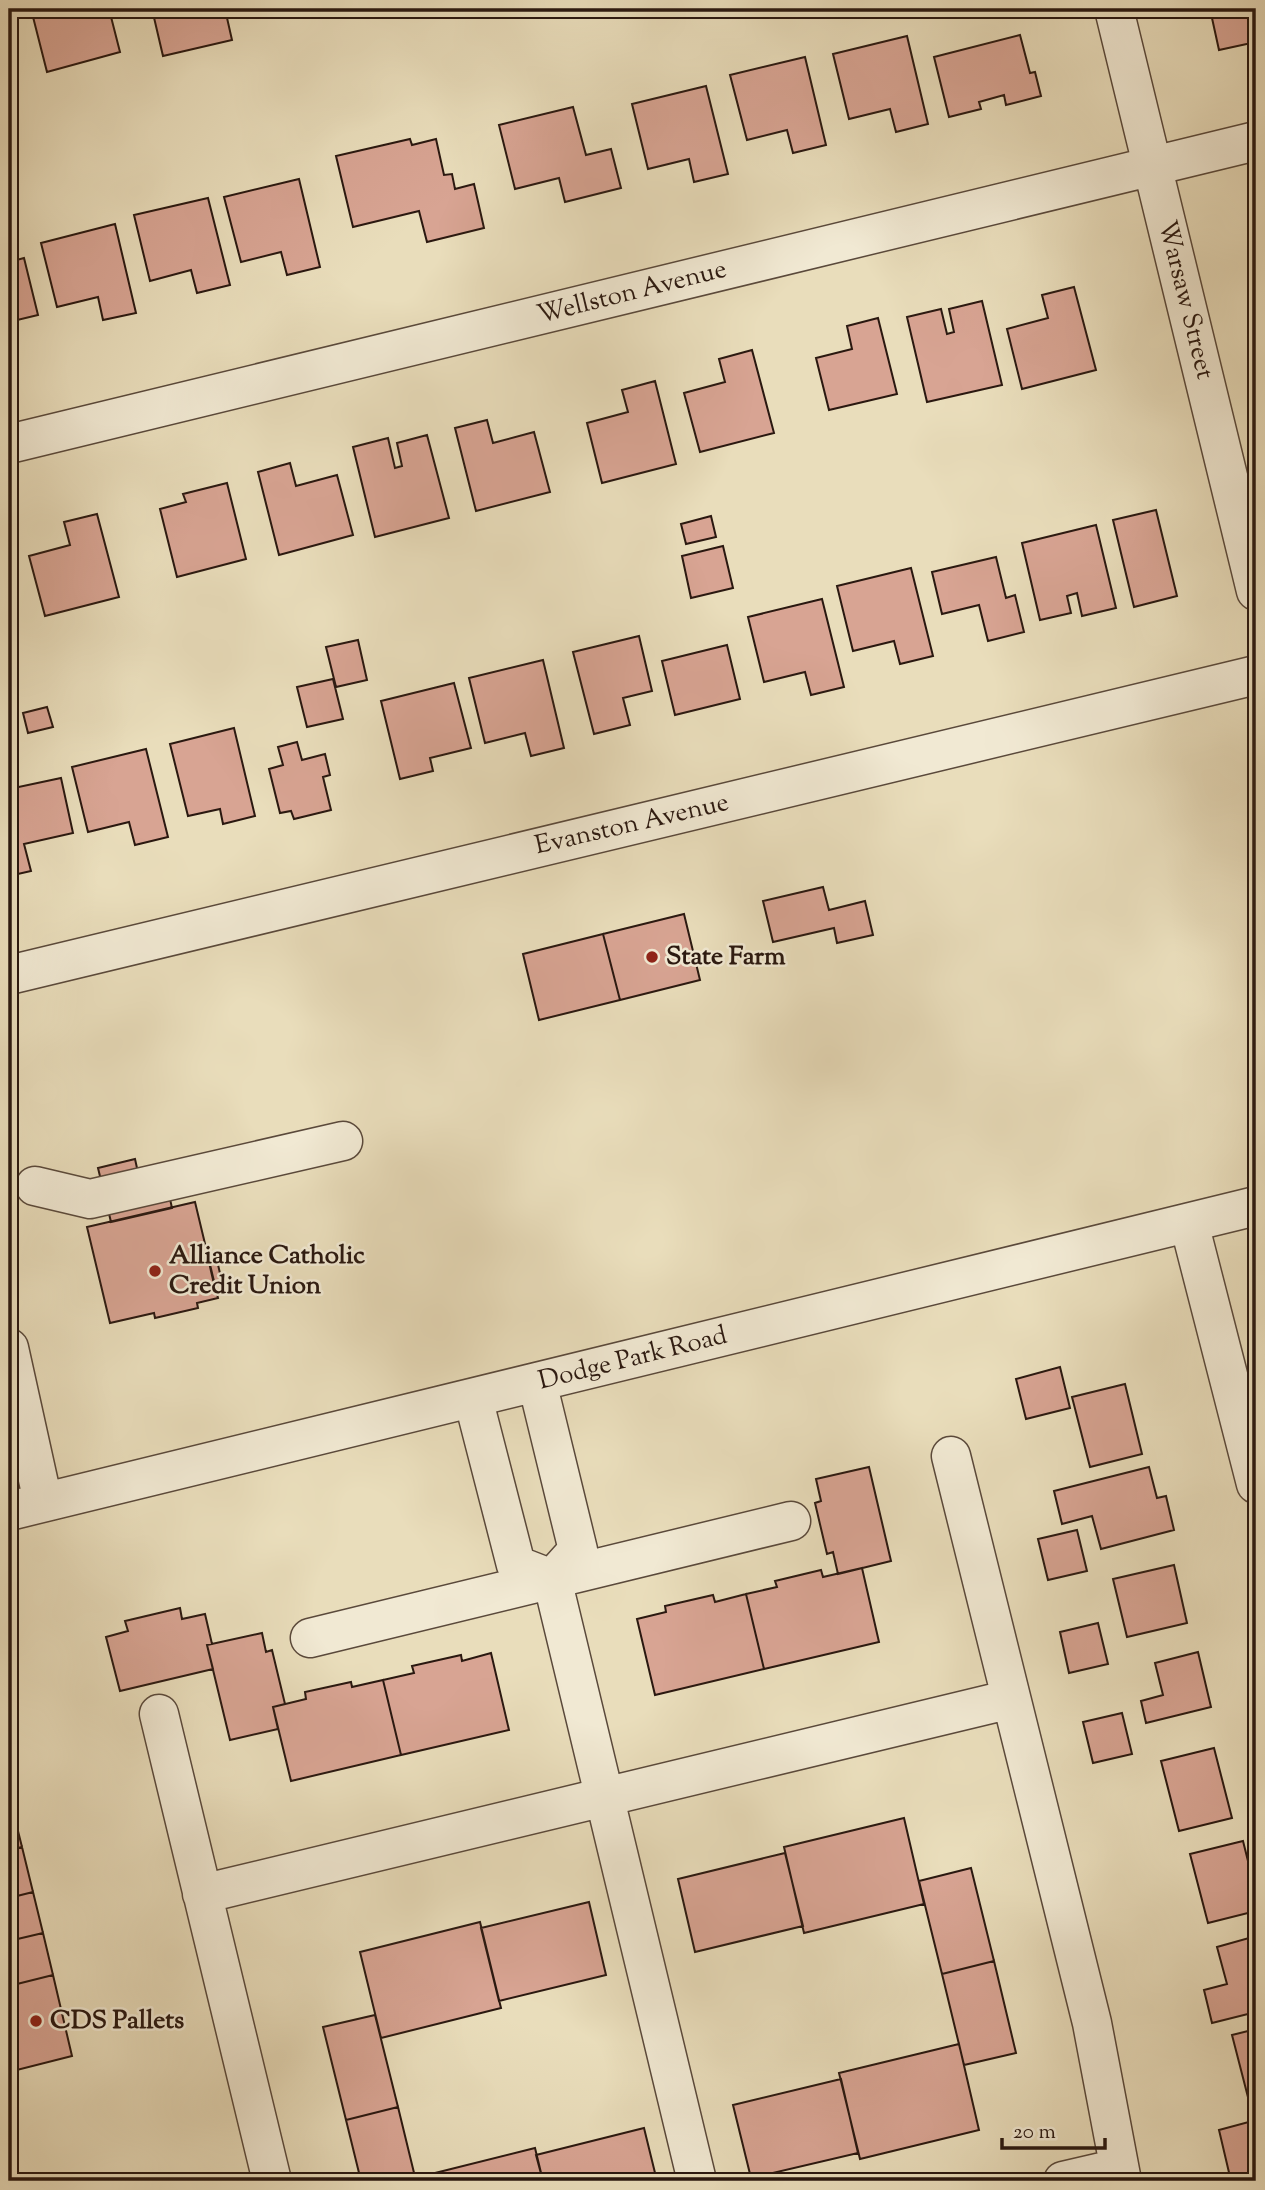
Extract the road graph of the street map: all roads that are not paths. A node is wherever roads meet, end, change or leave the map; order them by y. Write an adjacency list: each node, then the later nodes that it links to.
1 (1114, 9): 3 (street, Warsaw Street)
2 (1256, 141): 3 (street, Wellston Avenue)
3 (1153, 166): 4 (street, Wellston Avenue); 5 (street, Warsaw Street)
4 (9, 444)
5 (1256, 591)
6 (1256, 676): 7 (street, Evanston Avenue)
7 (9, 975)
8 (343, 1141): 9 (street)
9 (35, 1185)
10 (1256, 1206): 11 (street, Dodge Park Road)
11 (1189, 1223): 13 (street, Dodge Park Road); 16 (street)
12 (9, 1348): 17 (street)
13 (537, 1382): 14 (street, Dodge Park Road); 19 (street)
14 (473, 1398): 17 (street, Dodge Park Road); 19 (street)
15 (951, 1456): 21 (street)
16 (1256, 1484)
17 (26, 1507)
18 (792, 1521): 19 (street)
19 (552, 1579): 20 (street); 23 (street)
20 (310, 1638)
21 (1011, 1699): 23 (street); 25 (street)
22 (159, 1714): 24 (street)
23 (606, 1797): 24 (street); 27 (street)
24 (202, 1894): 26 (street)
25 (1121, 2174): 28 (street)
26 (272, 2181)
27 (697, 2181)
28 (1063, 2181)

